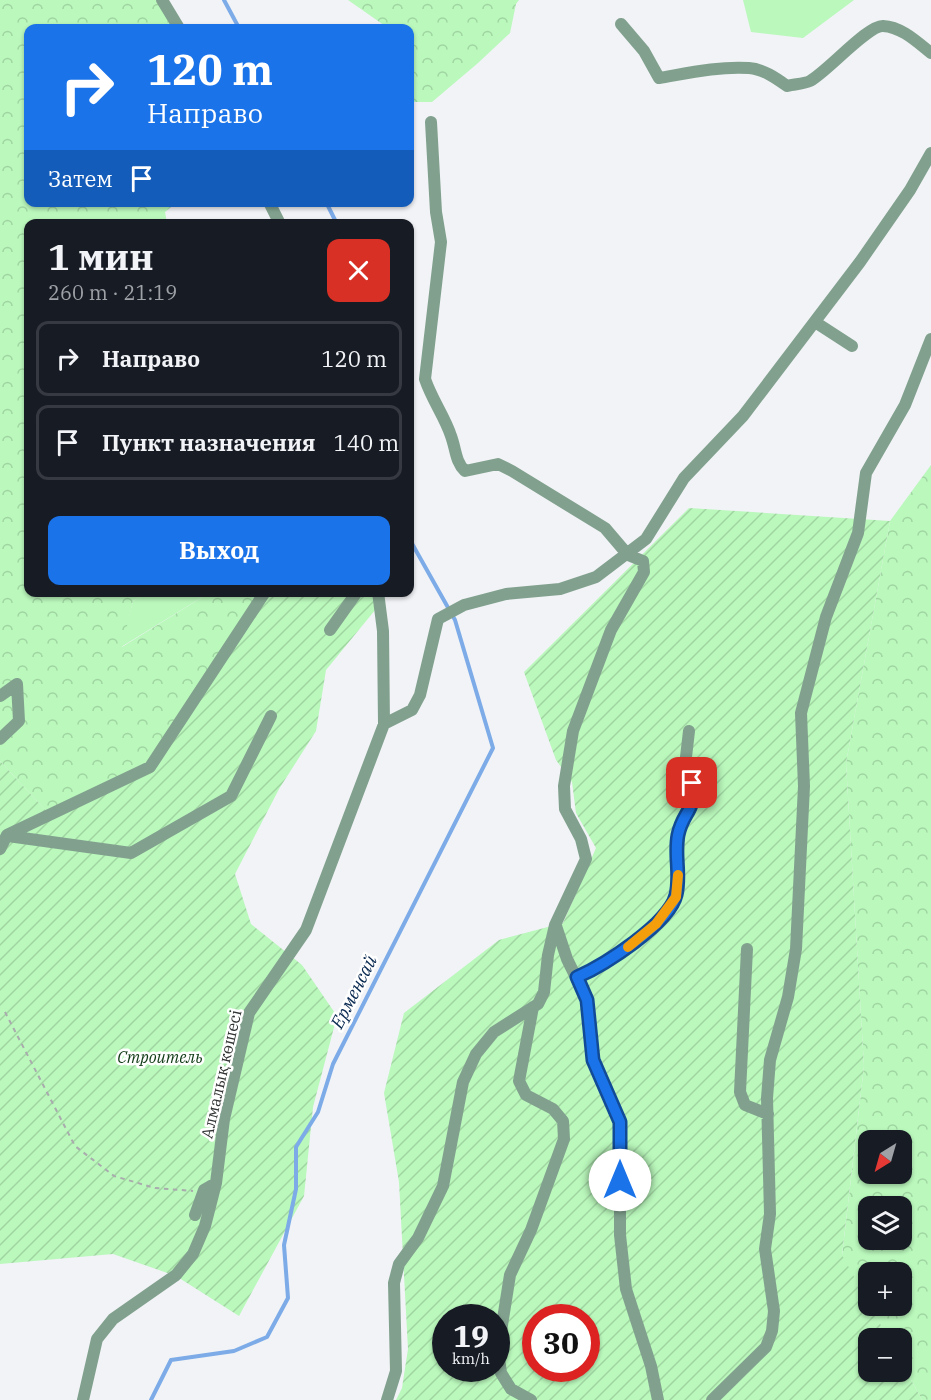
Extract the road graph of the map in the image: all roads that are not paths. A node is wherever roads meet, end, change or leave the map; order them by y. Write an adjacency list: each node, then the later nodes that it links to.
1 (162, 0): 2 (street)
2 (177, 24)
3 (621, 24): 4 (street)
4 (931, 53)
5 (431, 122): 10 (street)
6 (931, 153): 7 (street)
7 (815, 322): 9 (street); 10 (street)
8 (931, 339): 26 (street)
9 (852, 346)
10 (628, 555): 17 (street); 22 (street)
11 (262, 597): 20 (street)
12 (353, 597): 14 (street)
13 (379, 597): 17 (street, Алмалық көшесі)
14 (330, 630)
15 (0, 696): 19 (street)
16 (271, 716): 20 (street)
17 (384, 724): 27 (street, Алмалық көшесі)
18 (689, 731): 24 (street)
19 (0, 739)
20 (7, 835): 21 (street)
21 (0, 849)
22 (555, 925): 24 (street); 25 (street)
23 (747, 950): 26 (street)
24 (577, 977): 32 (street)
25 (533, 1007): 30 (street); 31 (street)
26 (768, 1114): 33 (street)
27 (216, 1183): 28 (street); 29 (street, Алмалық көшесі)
28 (195, 1215)
29 (83, 1400)
30 (387, 1400)
31 (531, 1400)
32 (658, 1400)
33 (712, 1400)

